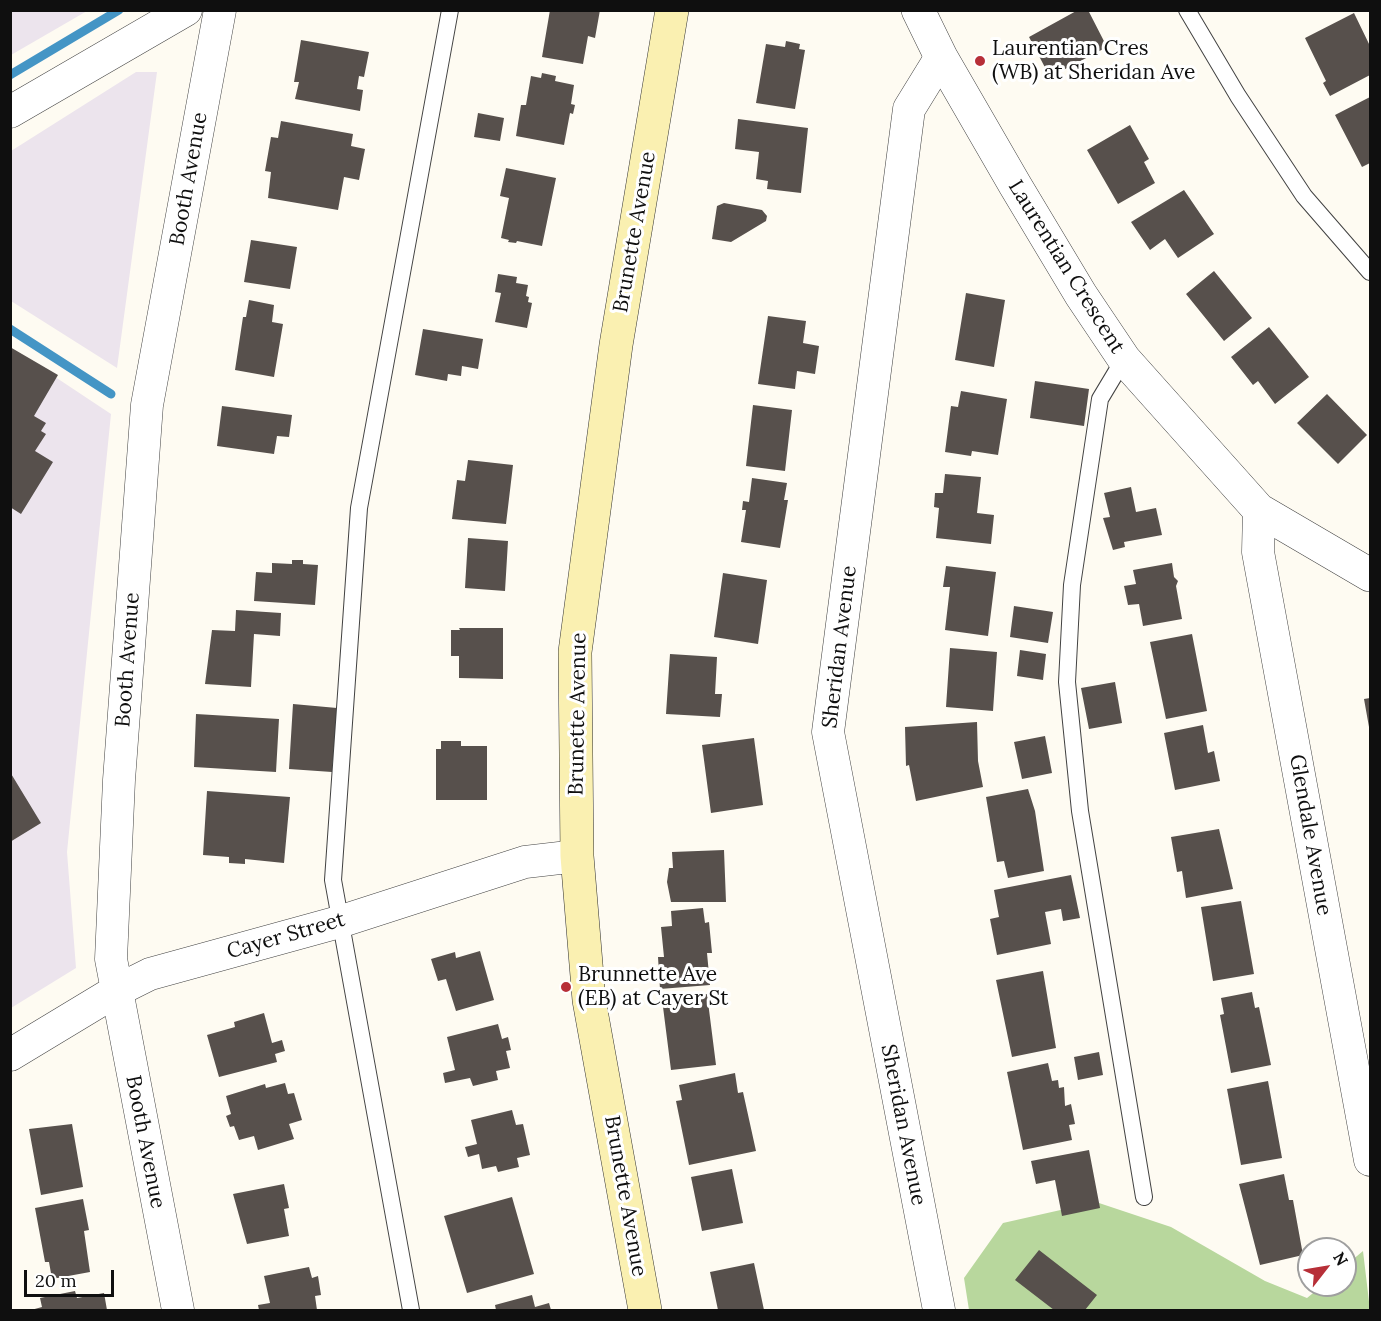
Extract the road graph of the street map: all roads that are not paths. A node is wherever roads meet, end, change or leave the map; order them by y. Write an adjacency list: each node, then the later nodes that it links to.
1 (186, 10): 8 (street)
2 (220, 10): 15 (street, Booth Avenue)
3 (450, 10): 14 (lane)
4 (672, 10): 13 (main road, Brunette Avenue)
5 (918, 10): 7 (street, Laurentian Crescent)
6 (1187, 10): 9 (lane)
7 (941, 57): 10 (street, Laurentian Crescent); 22 (street, Sheridan Avenue)
8 (10, 112)
9 (1371, 272)
10 (1124, 359): 11 (street, Laurentian Crescent); 18 (lane)
11 (1259, 510): 12 (street, Laurentian Crescent); 17 (street, Glendale Avenue)
12 (1371, 575)
13 (577, 856): 14 (street, Cayer Street); 21 (main road, Brunette Avenue)
14 (339, 922): 15 (street, Cayer Street); 20 (lane)
15 (116, 991): 16 (street, Cayer Street); 19 (street, Booth Avenue)
16 (10, 1055)
17 (1371, 1160)
18 (1144, 1197)
19 (178, 1311)
20 (411, 1311)
21 (645, 1311)
22 (939, 1311)

